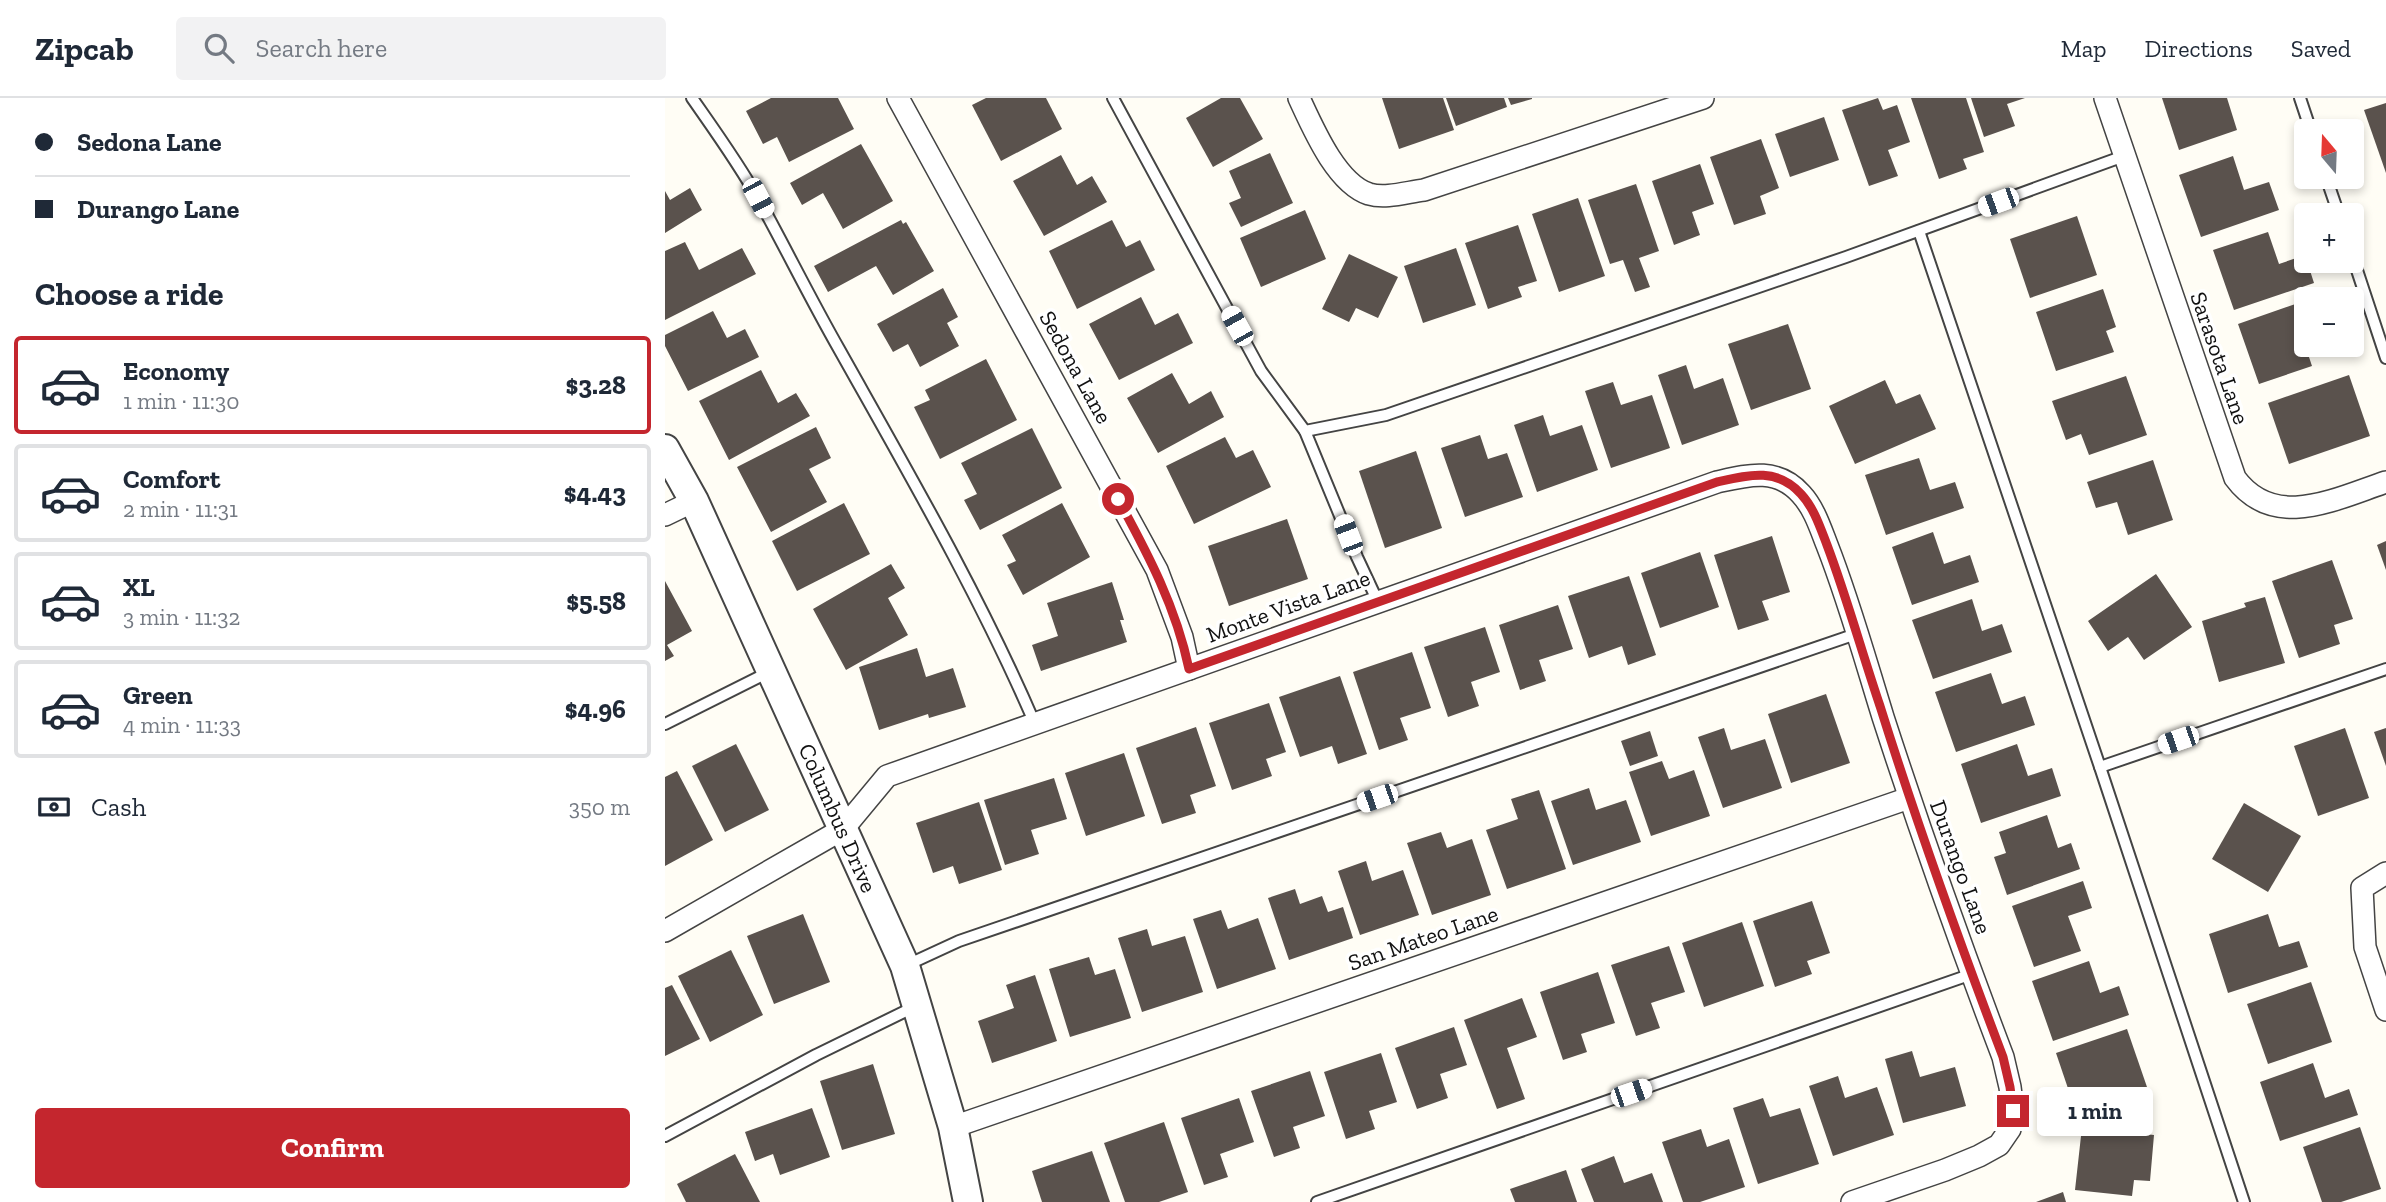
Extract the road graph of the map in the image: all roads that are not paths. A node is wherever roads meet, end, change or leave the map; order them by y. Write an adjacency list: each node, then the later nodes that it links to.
1 (692, 98): 25 (lane)
2 (898, 98): 21 (street, Sedona Lane)
3 (1113, 98): 13 (lane)
4 (1299, 98): 5 (street)
5 (1703, 98)
6 (2105, 98): 9 (street, Sarasota Lane)
7 (2300, 98): 8 (lane)
8 (2307, 119)
9 (2124, 156): 10 (lane); 16 (street, Sarasota Lane)
10 (1919, 231): 13 (lane); 26 (lane)
11 (2358, 273): 12 (lane)
12 (2386, 358)
13 (1305, 432): 19 (lane)
14 (665, 449): 17 (street, Columbus Drive)
15 (1769, 474): 19 (street, Monte Vista Lane); 20 (street, Durango Lane)
16 (2386, 482)
17 (694, 501): 18 (street); 23 (street, Columbus Drive)
18 (665, 515)
19 (1378, 602): 21 (street, Monte Vista Lane)
20 (1856, 634): 27 (street, Durango Lane); 31 (lane)
21 (1189, 669): 25 (street, Monte Vista Lane)
22 (2386, 669): 26 (lane)
23 (771, 671): 24 (lane); 28 (street, Columbus Drive)
24 (665, 724)
25 (1035, 724): 28 (street, Monte Vista Lane)
26 (2100, 766): 40 (lane)
27 (1909, 798): 32 (street, Durango Lane); 35 (street, San Mateo Lane)
28 (843, 829): 30 (street, Monte Vista Lane); 31 (street, Columbus Drive)
29 (2386, 873): 34 (street)
30 (665, 931)
31 (905, 966): 33 (street, Columbus Drive)
32 (1972, 974): 38 (lane); 39 (street, Durango Lane)
33 (917, 1006): 35 (street, Columbus Drive); 36 (lane)
34 (2386, 1010)
35 (953, 1127): 37 (street, Columbus Drive)
36 (665, 1136)
37 (968, 1202)
38 (1317, 1202)
39 (1852, 1202)
40 (2243, 1202)

